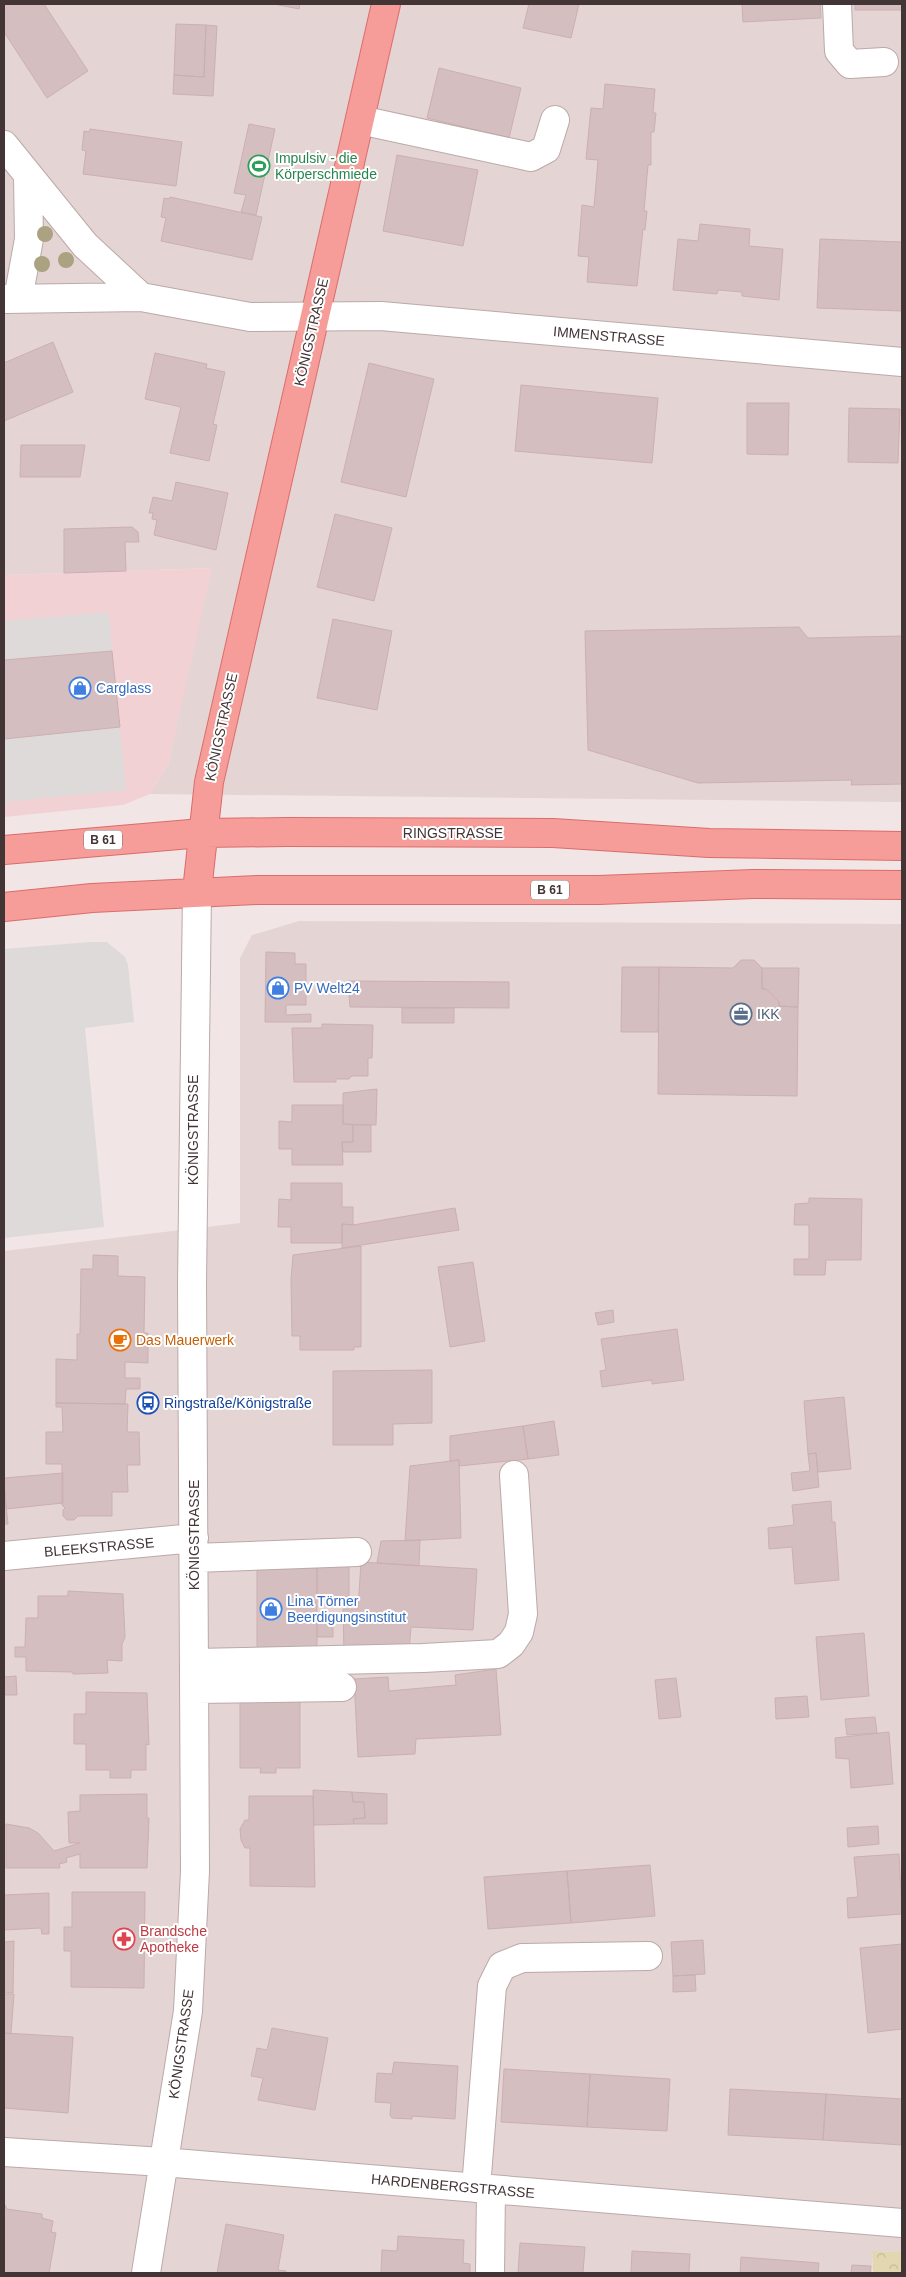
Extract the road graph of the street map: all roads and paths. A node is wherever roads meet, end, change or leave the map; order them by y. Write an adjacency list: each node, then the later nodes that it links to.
1 (386, 4): 4 (main road, KÖNIGSTRASSE)
2 (837, 4): 3 (street)
3 (884, 62)
4 (360, 120): 5 (street); 10 (main road, KÖNIGSTRASSE)
5 (554, 120)
6 (4, 145): 7 (street)
7 (28, 176): 8 (street); 9 (street)
8 (141, 297): 9 (street, IMMENSTRASSE); 10 (street, IMMENSTRASSE)
9 (11, 299)
10 (315, 316): 11 (street, IMMENSTRASSE); 12 (main road, KÖNIGSTRASSE)
11 (902, 362)
12 (202, 833): 13 (main road, RINGSTRASSE / B 61); 14 (main road, RINGSTRASSE / B 61); 16 (main road, KÖNIGSTRASSE)
13 (902, 846)
14 (4, 850)
15 (902, 886): 16 (main road, B 61)
16 (197, 891): 17 (main road, B 61); 19 (street, KÖNIGSTRASSE)
17 (4, 907)
18 (514, 1475): 22 (street)
19 (194, 1548): 20 (street, BLEEKSTRASSE); 21 (street, BLEEKSTRASSE); 22 (street, KÖNIGSTRASSE)
20 (357, 1552)
21 (4, 1556)
22 (195, 1663): 24 (street, KÖNIGSTRASSE)
23 (342, 1687): 24 (street)
24 (195, 1689): 27 (street, KÖNIGSTRASSE)
25 (648, 1956): 28 (street)
26 (4, 2152): 27 (street, HARDENBERGSTRASSE)
27 (163, 2162): 28 (street, HARDENBERGSTRASSE); 30 (street, KÖNIGSTRASSE)
28 (483, 2188): 29 (street, HARDENBERGSTRASSE); 31 (street)
29 (902, 2223)
30 (146, 2273)
31 (490, 2273)

